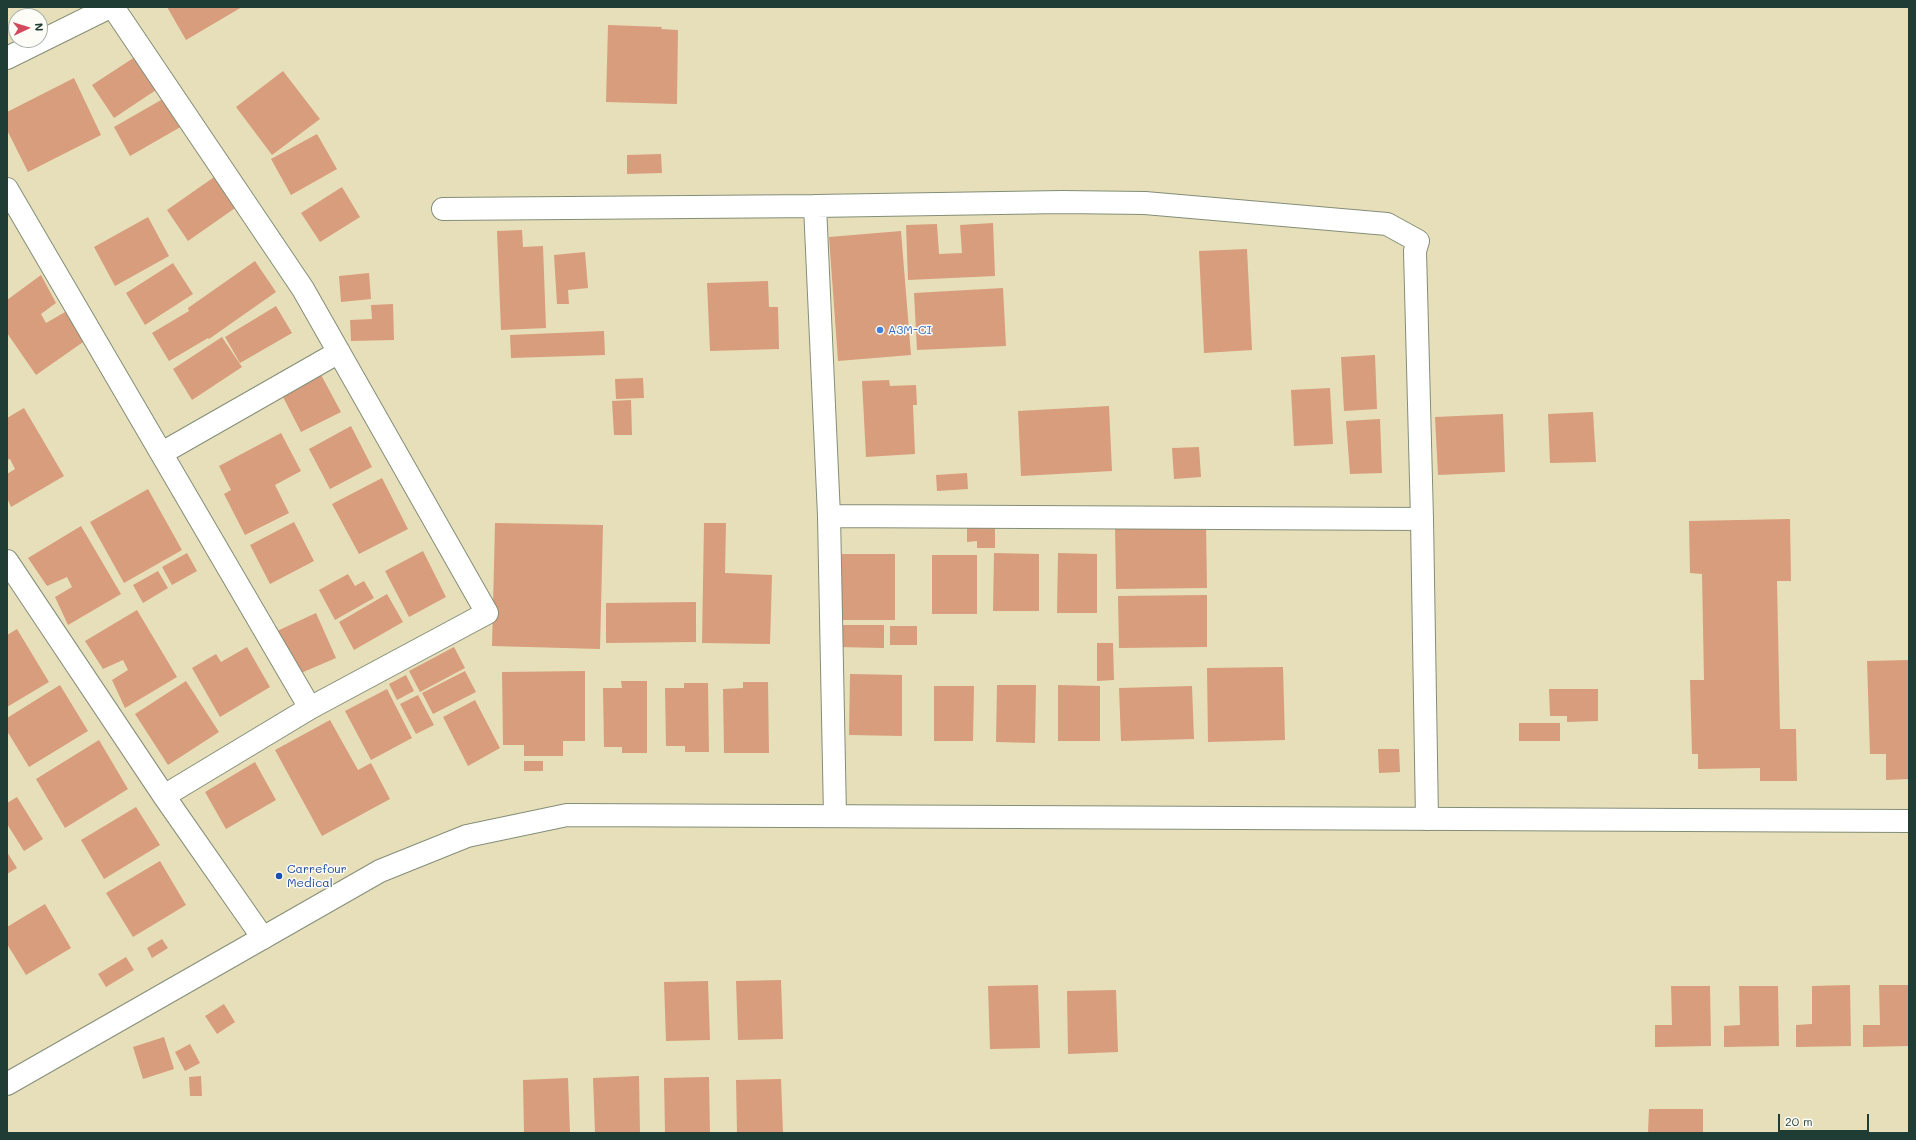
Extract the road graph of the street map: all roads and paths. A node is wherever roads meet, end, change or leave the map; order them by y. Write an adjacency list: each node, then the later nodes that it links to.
1 (111, 7): 2 (street); 6 (street)
2 (7, 58)
3 (7, 189): 7 (street)
4 (815, 206): 5 (street); 8 (street); 9 (street)
5 (443, 209)
6 (339, 352): 7 (street); 11 (street)
7 (162, 453): 11 (street)
8 (830, 516): 9 (street); 13 (street)
9 (1422, 519): 14 (street)
10 (7, 561): 12 (street)
11 (310, 708): 12 (street)
12 (164, 796): 16 (street)
13 (835, 816): 14 (street); 16 (street)
14 (1427, 819): 15 (street)
15 (1909, 821)
16 (263, 938): 17 (street)
17 (7, 1084)

